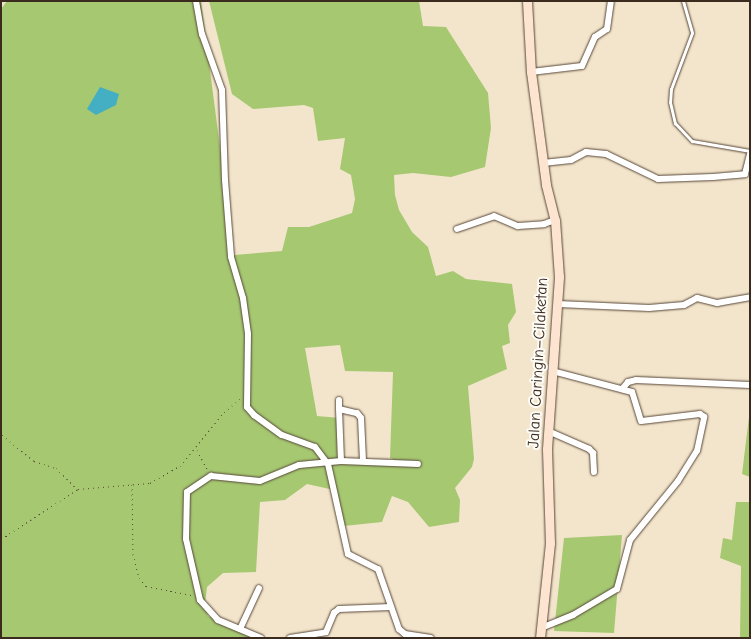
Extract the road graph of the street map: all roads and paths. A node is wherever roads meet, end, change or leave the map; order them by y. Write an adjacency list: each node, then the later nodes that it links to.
1 (196, 1): 15 (street)
2 (526, 1): 5 (street, Jalan Caringin–Cilaketan)
3 (611, 1): 5 (street)
4 (683, 1): 6 (lane)
5 (531, 72): 7 (street, Jalan Caringin–Cilaketan)
6 (750, 152): 7 (street)
7 (543, 163): 8 (street, Jalan Caringin–Cilaketan)
8 (555, 220): 9 (street); 11 (street, Jalan Caringin–Cilaketan)
9 (457, 229)
10 (750, 297): 11 (street)
11 (558, 304): 12 (street, Jalan Caringin–Cilaketan)
12 (552, 371): 14 (street); 18 (street, Jalan Caringin–Cilaketan)
13 (750, 385): 14 (street)
14 (622, 389): 34 (street)
15 (245, 393): 20 (path); 23 (street)
16 (339, 400): 17 (street)
17 (339, 409): 21 (street); 22 (street)
18 (548, 431): 25 (street); 34 (street, Jalan Caringin–Cilaketan)
19 (2, 435): 28 (path)
20 (196, 450): 26 (path); 27 (path)
21 (341, 461): 22 (street); 23 (street)
22 (363, 461): 24 (street)
23 (328, 464): 26 (street); 32 (street)
24 (418, 464)
25 (594, 472)
26 (211, 476): 31 (street)
27 (132, 484): 28 (path); 31 (path)
28 (78, 489): 29 (path)
29 (1, 537)
30 (259, 588): 33 (street)
31 (200, 600): 33 (street)
32 (391, 607): 36 (street); 37 (street)
33 (240, 629): 35 (street)
34 (540, 633)
35 (261, 638)
36 (290, 638)
37 (431, 638)

